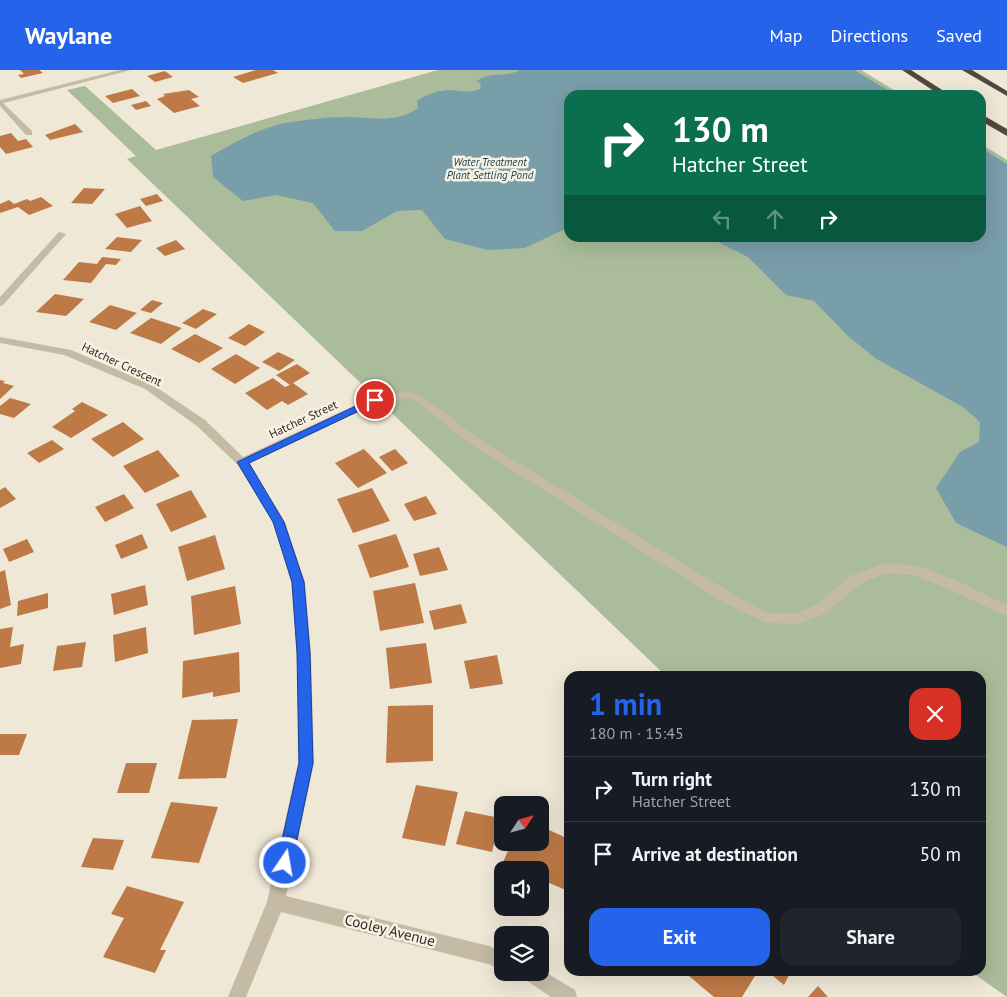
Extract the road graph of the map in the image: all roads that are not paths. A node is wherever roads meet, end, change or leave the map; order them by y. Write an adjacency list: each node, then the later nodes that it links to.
1 (128, 70): 6 (street)
2 (906, 70): 4 (highway)
3 (966, 70): 5 (highway)
4 (938, 90)
5 (1007, 94)
6 (0, 102): 8 (street)
7 (986, 120): 9 (highway)
8 (28, 133)
9 (1007, 133)
10 (62, 234): 11 (street)
11 (0, 303)
12 (0, 340): 15 (street, Hatcher Crescent)
13 (390, 399): 16 (street)
14 (375, 400): 15 (street, Hatcher Street)
15 (242, 462): 17 (street, Hatcher Crescent)
16 (1007, 611)
17 (276, 902): 18 (street, Cooley Avenue); 20 (street, Hatcher Crescent)
18 (494, 957)
19 (543, 981): 21 (street)
20 (237, 997)
21 (568, 997)

